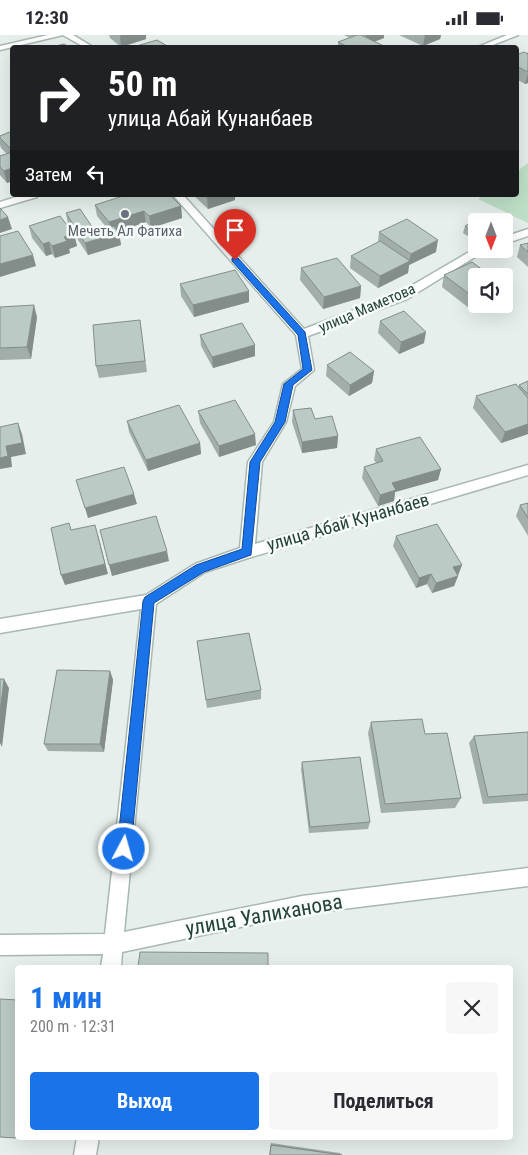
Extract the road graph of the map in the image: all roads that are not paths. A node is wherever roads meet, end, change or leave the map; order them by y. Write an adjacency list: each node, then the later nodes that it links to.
1 (59, 35): 4 (street)
2 (67, 35): 5 (street)
3 (514, 35): 6 (street)
4 (14, 45)
5 (85, 45)
6 (487, 45)
7 (26, 197): 9 (street)
8 (180, 197): 13 (street)
9 (0, 205)
10 (528, 232): 11 (street)
11 (513, 238)
12 (468, 258): 13 (street, улица Маметова)
13 (302, 334): 15 (street)
14 (528, 470): 15 (street, улица Абай Кунанбаев)
15 (247, 552): 16 (street, улица Абай Кунанбаев)
16 (149, 601): 17 (street, улица Абай Кунанбаев); 19 (street)
17 (0, 626)
18 (528, 877): 19 (street, улица Уалиханова)
19 (114, 944): 20 (street, улица Уалиханова); 21 (street)
20 (0, 945)
21 (111, 965)
22 (88, 1140): 23 (street)
23 (86, 1155)

